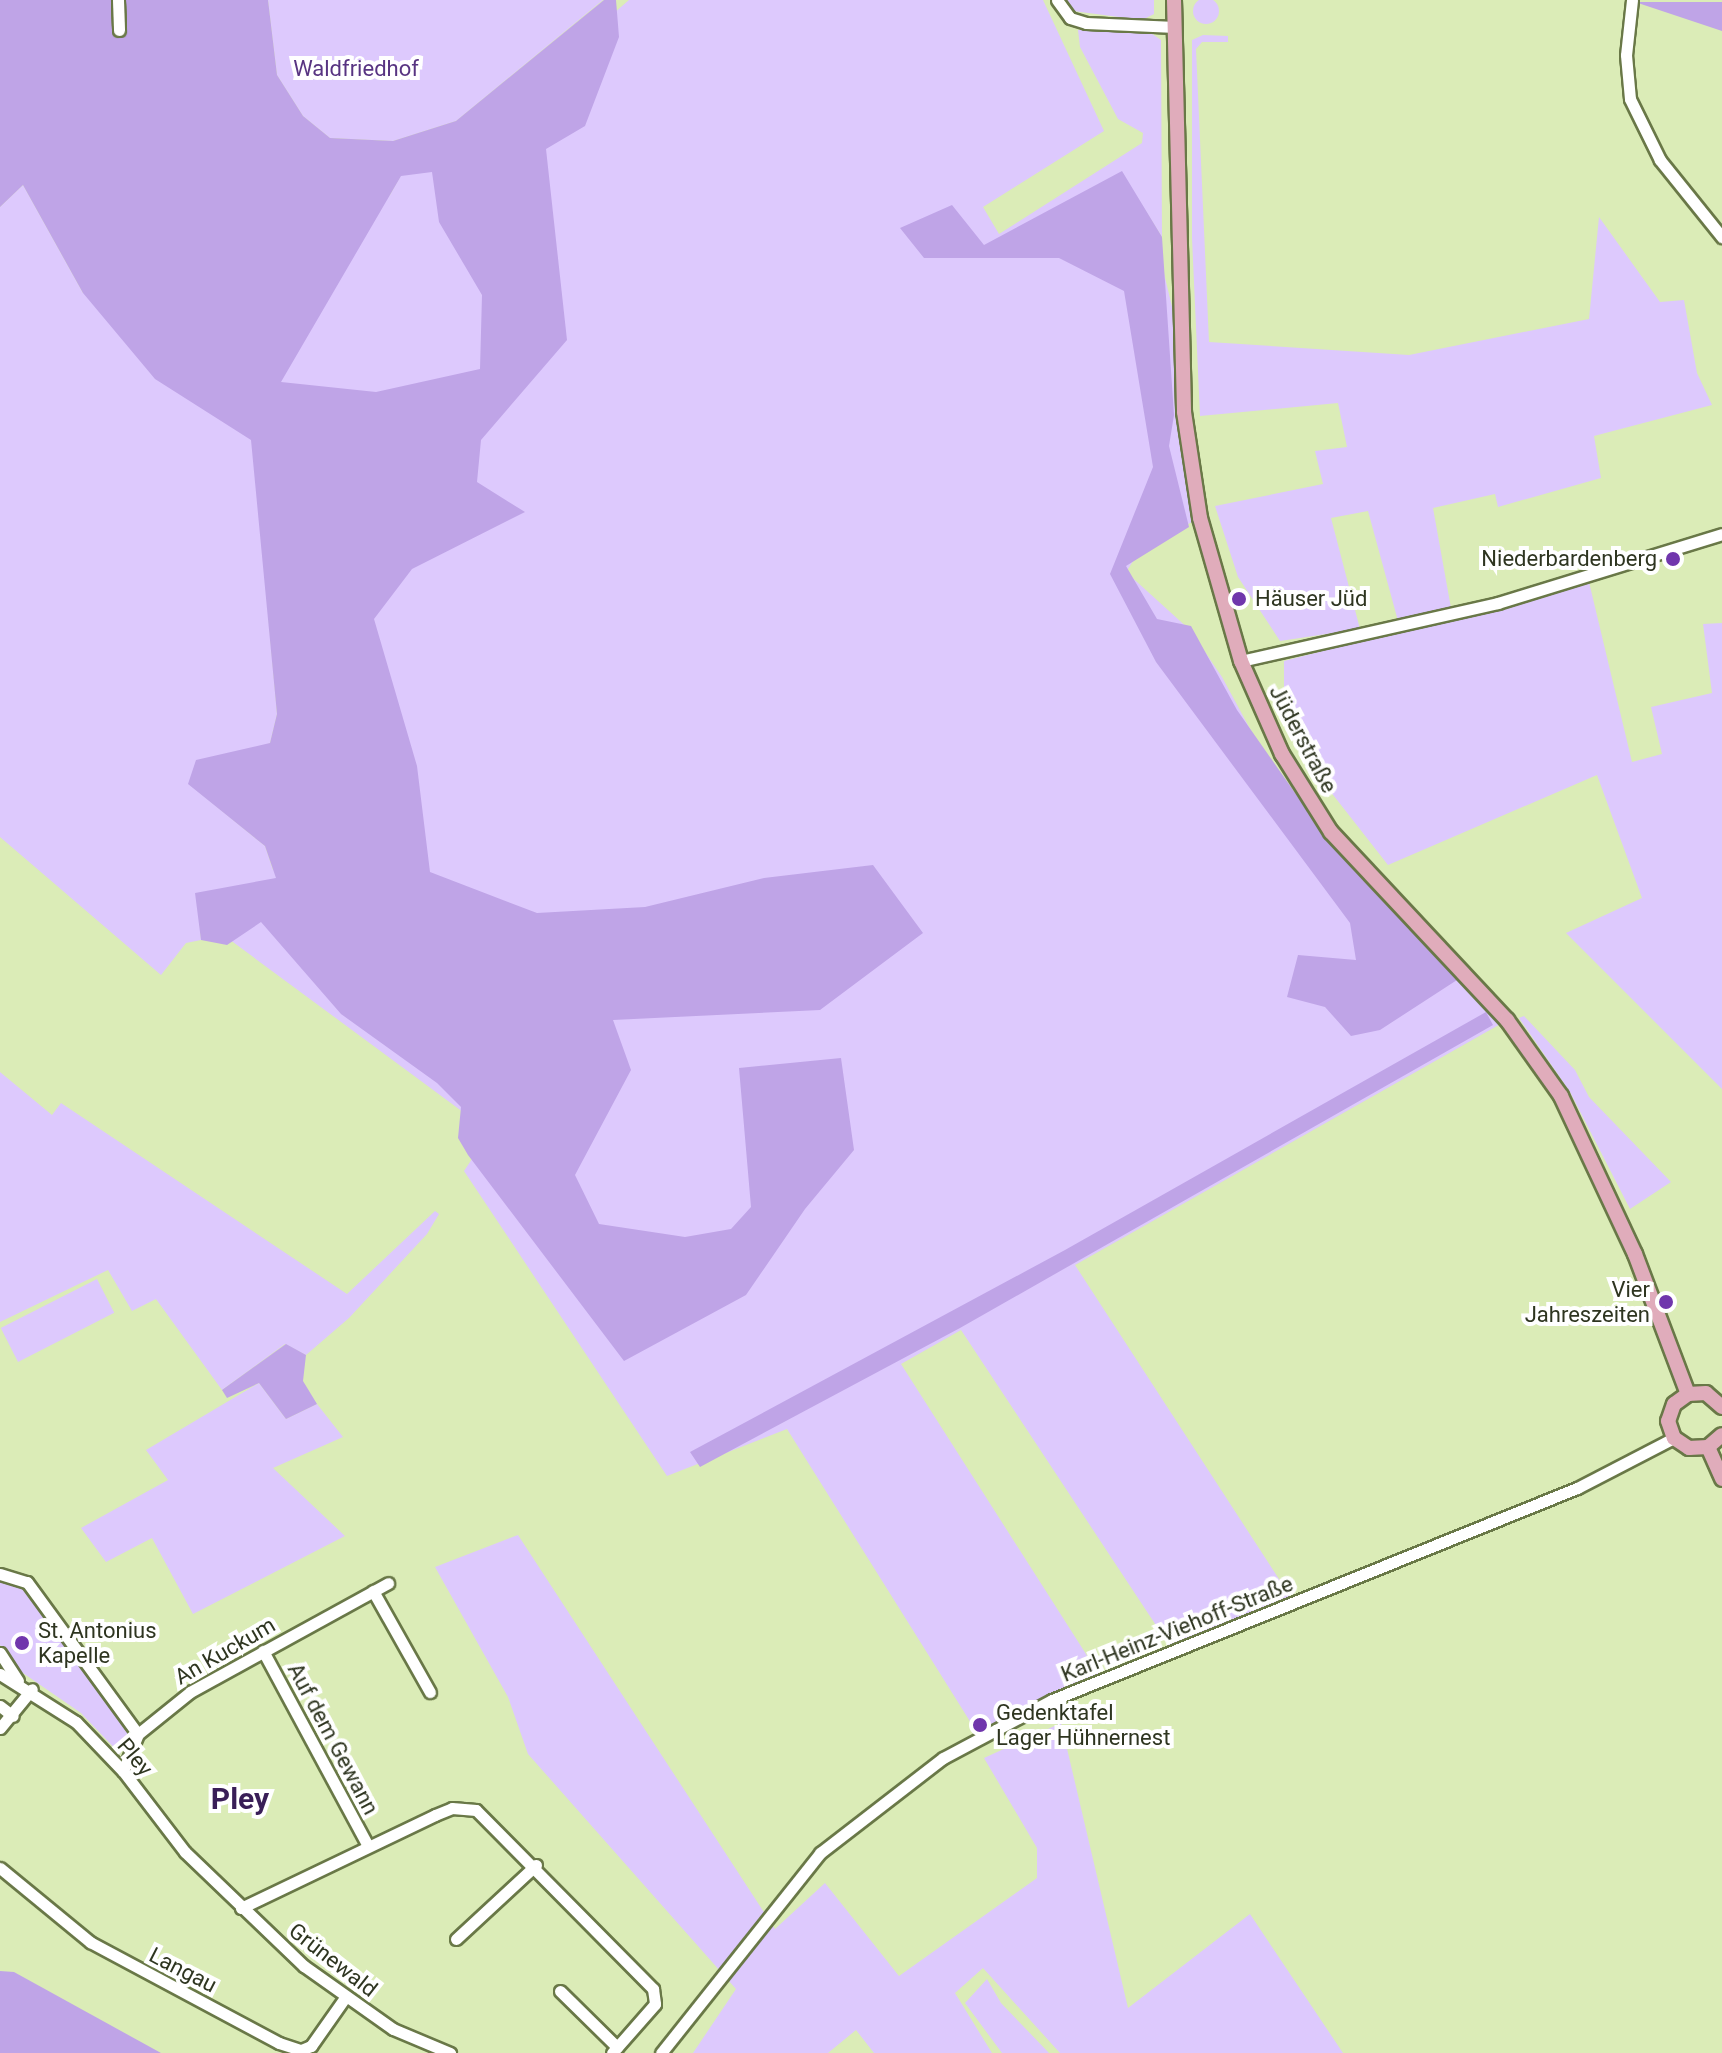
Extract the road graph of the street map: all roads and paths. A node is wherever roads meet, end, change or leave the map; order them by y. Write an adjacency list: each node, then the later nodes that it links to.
1 (118, 0): 6 (street)
2 (1057, 0): 5 (street)
3 (1174, 0): 5 (main road, Jüderstraße)
4 (1632, 0): 7 (street)
5 (1175, 27): 9 (main road, Jüderstraße)
6 (119, 30)
7 (1722, 237)
8 (1722, 534): 9 (street)
9 (1241, 661): 10 (main road, Jüderstraße)
10 (1688, 1394): 11 (main road); 13 (main road)
11 (1722, 1407)
12 (1722, 1435): 14 (main road)
13 (1674, 1438): 14 (main road); 40 (street, Karl-Heinz-Viehoff-Straße)
14 (1708, 1447): 15 (main road)
15 (1722, 1479)
16 (0, 1574): 28 (street, Pley)
17 (388, 1583): 18 (street, An Kuckum)
18 (373, 1591): 19 (street, An Kuckum); 24 (street)
19 (263, 1651): 28 (street, An Kuckum); 30 (street, Auf dem Gewann)
20 (0, 1653): 22 (street, Pley)
21 (0, 1674): 22 (street, Pley)
22 (18, 1681): 23 (street, Pley)
23 (32, 1689): 26 (street); 29 (street, Pley)
24 (430, 1692)
25 (0, 1706): 26 (street)
26 (13, 1716): 27 (street)
27 (0, 1728)
28 (138, 1734): 29 (street, An Kuckum)
29 (123, 1771): 33 (street, Pley)
30 (368, 1846): 31 (street, Auf dem Gewann); 34 (street, Auf dem Gewann)
31 (536, 1865): 35 (street); 38 (street, Auf dem Gewann)
32 (0, 1868): 37 (street, Langau)
33 (207, 1874): 34 (street, Grünewald)
34 (241, 1908): 37 (street, Grünewald)
35 (456, 1939)
36 (560, 1991): 38 (street)
37 (344, 1999): 39 (street, Grünewald)
38 (615, 2050)
39 (450, 2053)
40 (661, 2053)

